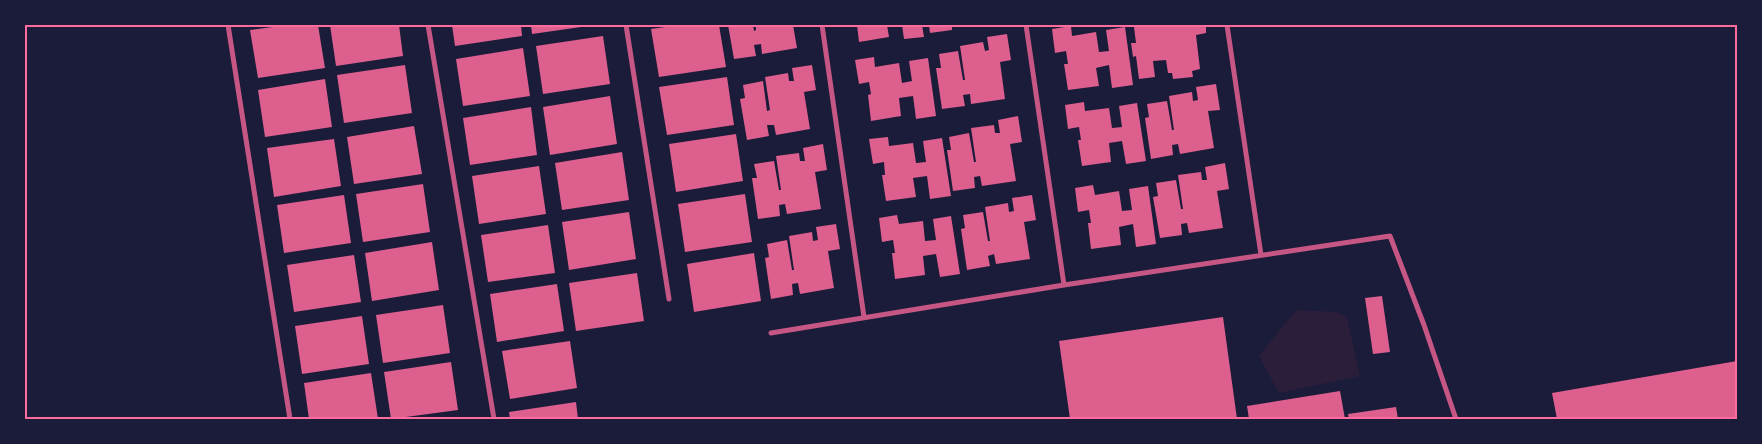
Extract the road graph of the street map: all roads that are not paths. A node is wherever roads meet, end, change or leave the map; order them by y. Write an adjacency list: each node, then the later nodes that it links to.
1 (228, 25): 12 (street)
2 (428, 25): 13 (street)
3 (626, 25): 9 (street)
4 (822, 25): 10 (street)
5 (1026, 25): 8 (street)
6 (1227, 25): 7 (street)
7 (1261, 255): 8 (street); 14 (street)
8 (1064, 285): 10 (street)
9 (669, 299)
10 (864, 318): 11 (street)
11 (771, 333)
12 (290, 419)
13 (494, 419)
14 (1456, 419)

